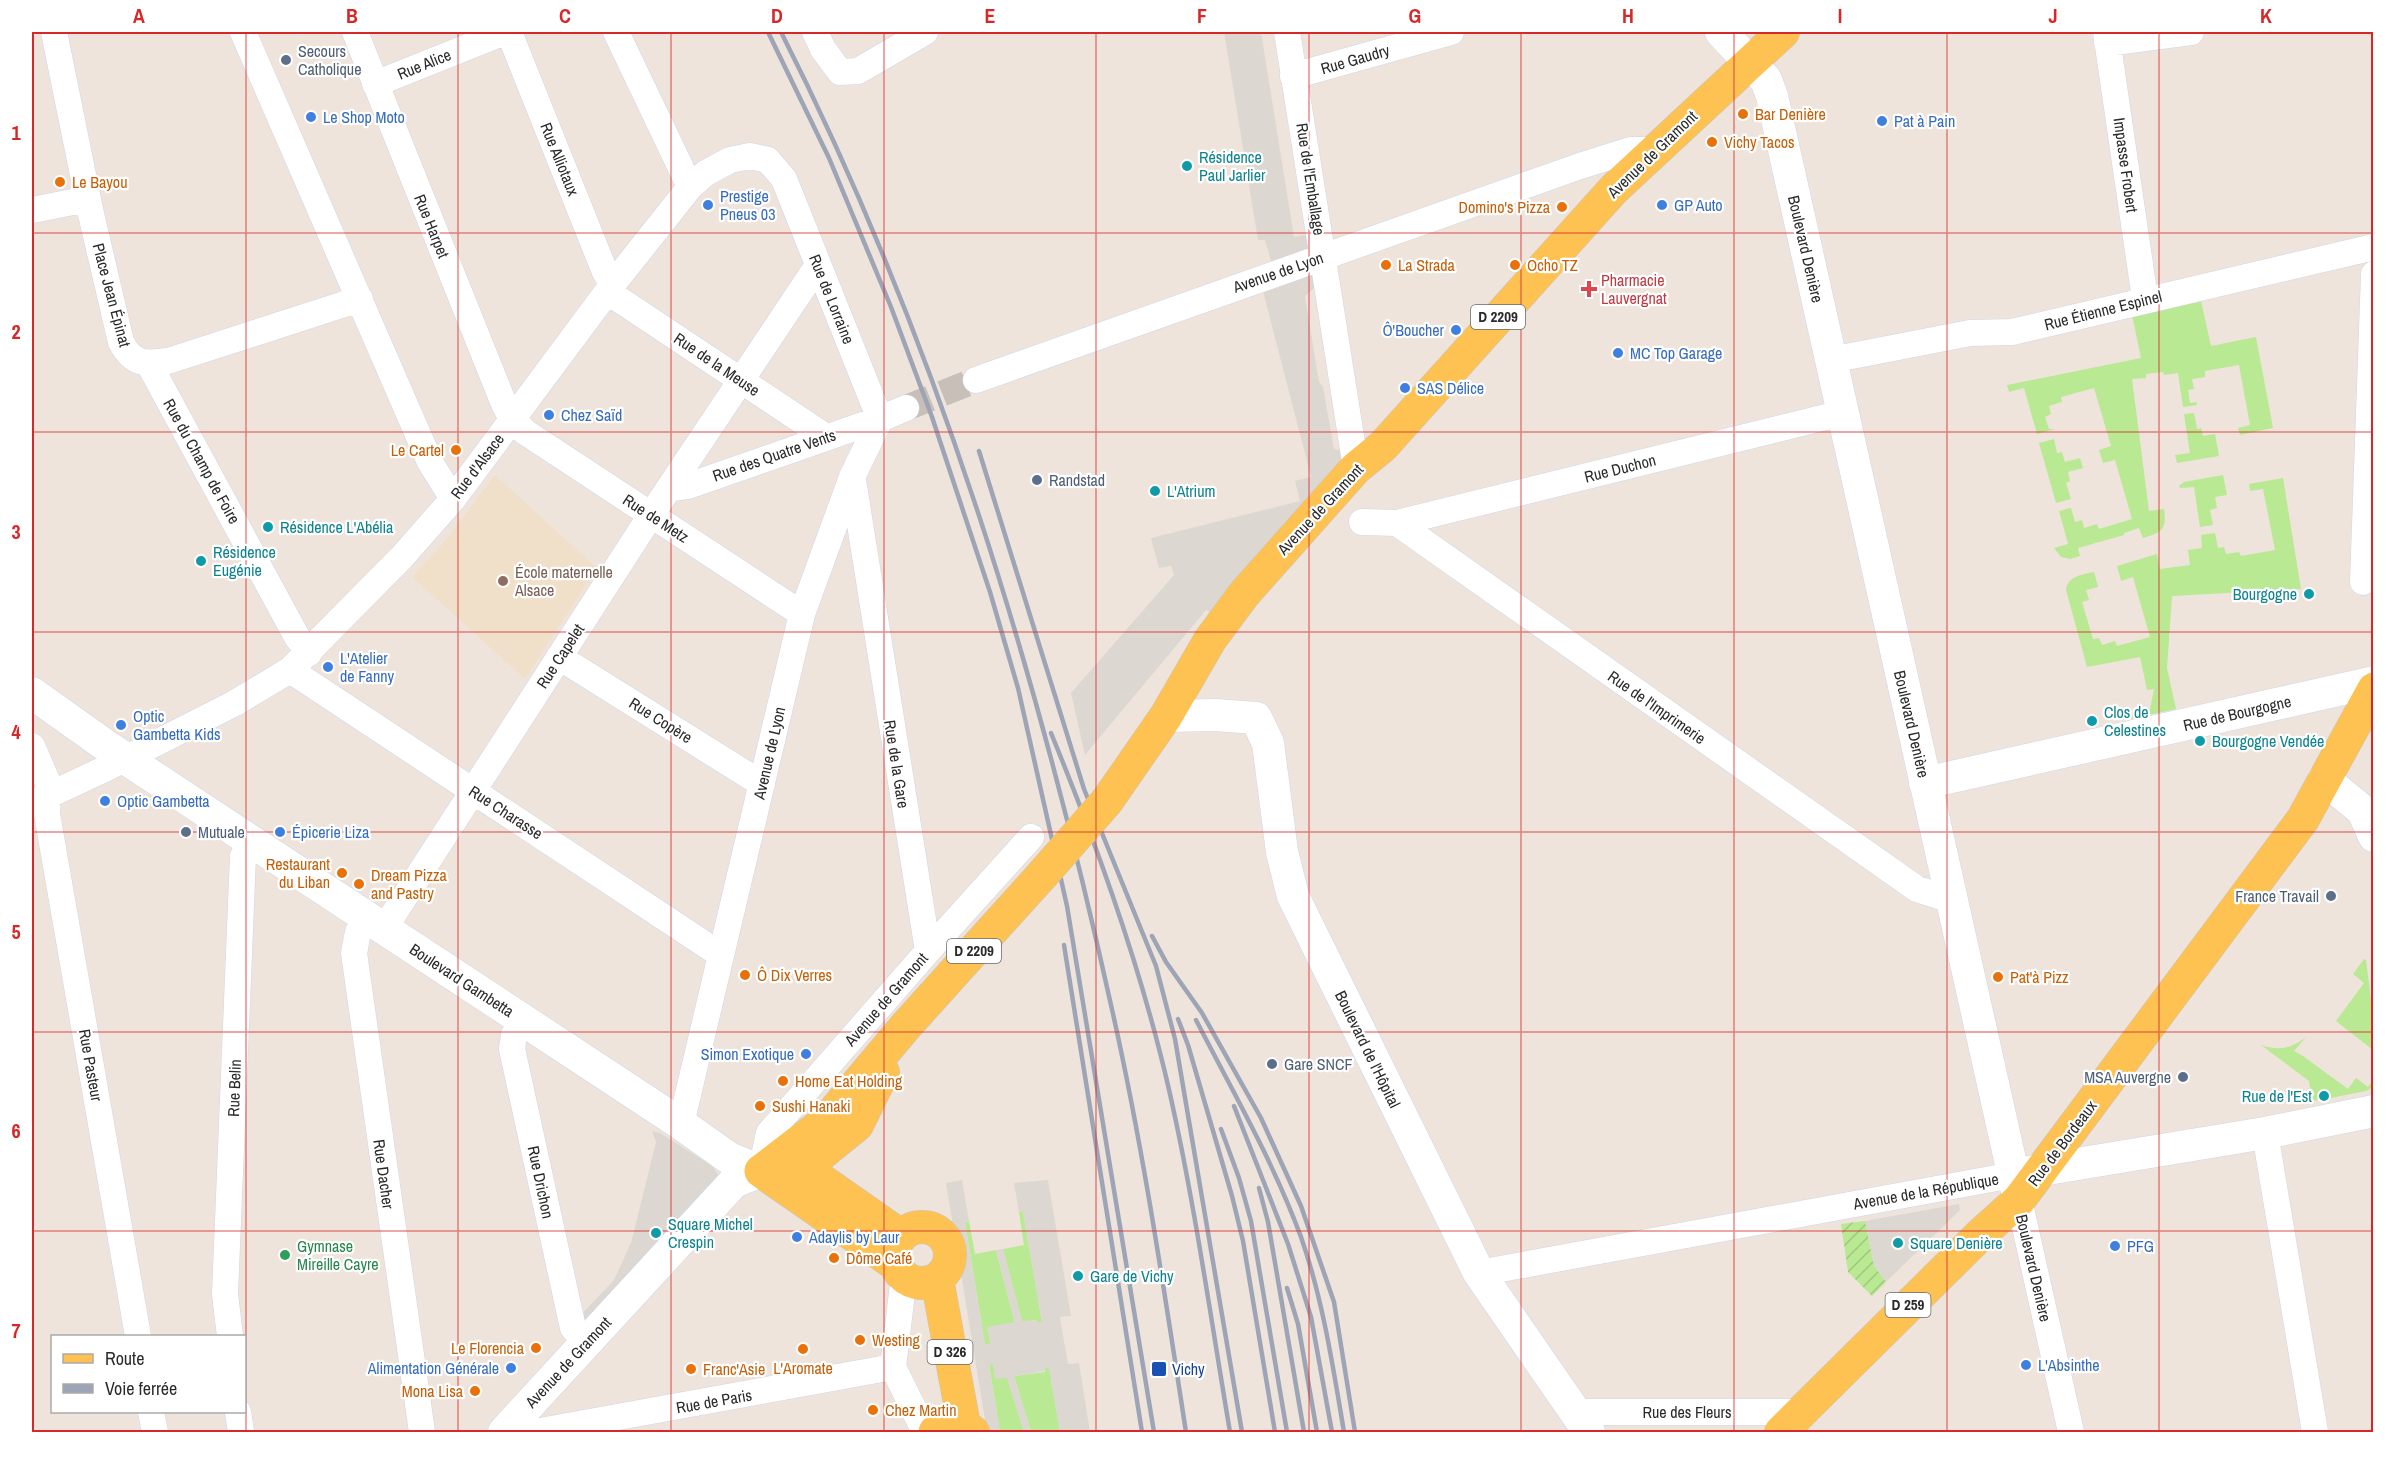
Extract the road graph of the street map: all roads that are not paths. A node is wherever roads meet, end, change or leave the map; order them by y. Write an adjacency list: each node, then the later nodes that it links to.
1 (54, 32): 22 (street, Place Jean Épinat)
2 (243, 32): 29 (street)
3 (355, 32): 16 (street, Rue Harpet)
4 (507, 32): 16 (street, Rue Alice); 28 (street, Rue Alliotaux)
5 (615, 32): 20 (street)
6 (815, 32): 7 (street)
7 (925, 32)
8 (1287, 32): 15 (street, Rue de l'Emballage)
9 (1451, 32): 15 (street, Rue Gaudry)
10 (1721, 32): 14 (street, Boulevard Denière)
11 (1783, 32): 14 (main road, Avenue de Gramont / D 2209)
12 (2191, 32): 13 (street)
13 (2107, 37): 30 (street, Impasse Frobert)
14 (1750, 62): 17 (main road, Avenue de Gramont / D 2209); 31 (street, Boulevard Denière)
15 (1293, 76): 25 (street, Rue de l'Emballage)
16 (375, 84): 37 (street, Rue Harpet)
17 (1656, 150): 18 (street, Avenue de Lyon); 21 (main road, Avenue de Gramont / D 2209)
18 (1580, 166): 21 (street); 25 (street, Avenue de Lyon)
19 (784, 179): 20 (street, Rue d'Alsace); 26 (street, Rue de Lorraine)
20 (690, 187): 28 (street, Rue d'Alsace)
21 (1614, 189): 40 (main road, Avenue de Gramont / D 2209)
22 (88, 199): 23 (street); 32 (street, Place Jean Épinat)
23 (32, 210)
24 (2373, 247): 30 (street, Rue Étienne Espinel)
25 (1323, 256): 34 (street, Avenue de Lyon); 40 (street, Rue de l'Emballage)
26 (818, 265): 33 (street, Rue Capelet); 38 (street, Rue de Lorraine)
27 (2373, 274): 49 (street)
28 (610, 288): 33 (street, Rue de la Meuse); 37 (street, Rue d'Alsace)
29 (360, 298): 32 (street, Place Jean Épinat); 43 (street)
30 (2145, 299): 31 (street, Rue Étienne Espinel)
31 (1831, 360): 36 (street, Boulevard Denière)
32 (148, 363): 52 (street, Rue du Champ de Foire)
33 (740, 380): 39 (street, Rue de la Meuse); 42 (street, Rue Capelet)
34 (976, 380)
35 (906, 408): 38 (street)
36 (1842, 412): 46 (street, Rue Duchon); 60 (street, Boulevard Denière)
37 (512, 419): 43 (street, Rue d'Alsace); 44 (street, Rue de Metz)
38 (880, 419): 39 (street, Rue des Quatre Vents); 41 (street, Avenue de Lyon)
39 (826, 437): 42 (street, Rue des Quatre Vents)
40 (1356, 468): 56 (main road, Avenue de Gramont / D 2209)
41 (852, 477): 47 (street, Avenue de Lyon); 48 (street, Rue de la Gare)
42 (668, 489): 44 (street, Rue Capelet)
43 (453, 499): 52 (street, Rue d'Alsace)
44 (651, 515): 50 (street, Rue de Metz); 51 (street, Rue Capelet)
45 (1362, 522): 46 (street)
46 (1397, 523): 68 (street, Rue de l'Imprimerie)
47 (826, 546): 48 (street); 50 (street, Avenue de Lyon)
48 (867, 577): 70 (street, Rue de la Gare)
49 (2363, 582)
50 (802, 614): 61 (street, Avenue de Lyon)
51 (559, 657): 61 (street, Rue Copère); 63 (street, Rue Capelet)
52 (299, 662): 59 (street, Rue d'Alsace); 63 (street, Rue Charasse)
53 (2373, 682): 60 (street, Rue de Bourgogne)
54 (2373, 689): 62 (main road)
55 (32, 693): 59 (street, Boulevard Gambetta)
56 (1166, 716): 73 (main road, Avenue de Gramont / D 2209, bridge); 81 (street, Boulevard de l'Hôpital)
57 (2373, 732): 62 (main road)
58 (32, 746): 64 (street, Rue Pasteur)
59 (126, 758): 64 (street, Rue d'Alsace); 67 (street, Boulevard Gambetta)
60 (1925, 783): 68 (street, Boulevard Denière)
61 (762, 784): 71 (street, Avenue de Lyon)
62 (2332, 785): 65 (street); 79 (main road, Rue de Bordeaux)
63 (473, 791): 69 (street, Rue Capelet); 71 (street, Rue Charasse)
64 (40, 799): 82 (street, Rue Pasteur)
65 (2373, 836)
66 (1031, 837): 70 (street, Avenue de Gramont)
67 (251, 841): 69 (street, Boulevard Gambetta); 83 (street, Rue Belin)
68 (1952, 900): 79 (street, Boulevard Denière)
69 (376, 923): 72 (street, Boulevard Gambetta); 93 (street, Rue Dacher)
70 (928, 951): 78 (street, Avenue de Gramont)
71 (721, 955): 75 (street, Avenue de Lyon)
72 (524, 1020): 75 (street, Boulevard Gambetta); 84 (street, Rue Drichon)
73 (905, 1027): 77 (main road, Avenue de Gramont / D 2209); 78 (main road, Avenue de Gramont / D 2209)
74 (2373, 1111): 76 (street, Avenue de la République)
75 (681, 1124): 78 (street, Boulevard Gambetta)
76 (2265, 1132): 79 (street, Avenue de la République); 97 (street)
77 (804, 1168): 78 (main road); 80 (main road)
78 (761, 1171): 80 (main road, Boulevard Gambetta); 84 (street, Avenue de Gramont)
79 (2025, 1181): 81 (street, Avenue de la République); 89 (main road, Rue de Bordeaux / D 259); 96 (street, Boulevard Denière)
80 (912, 1268): 85 (street); 90 (main road, D 326)
81 (1479, 1274): 88 (street, Boulevard de l'Hôpital)
82 (138, 1335)
83 (230, 1335)
84 (587, 1342): 94 (street, Avenue de Gramont)
85 (893, 1367): 90 (street); 95 (street, Rue de Paris)
86 (151, 1413): 91 (street)
87 (238, 1413): 92 (street)
88 (1582, 1422): 89 (street, Rue des Fleurs)
89 (1790, 1422)
90 (949, 1429)
91 (155, 1432)
92 (241, 1432)
93 (422, 1432)
94 (504, 1432)
95 (535, 1432)
96 (2071, 1432)
97 (2315, 1432)

